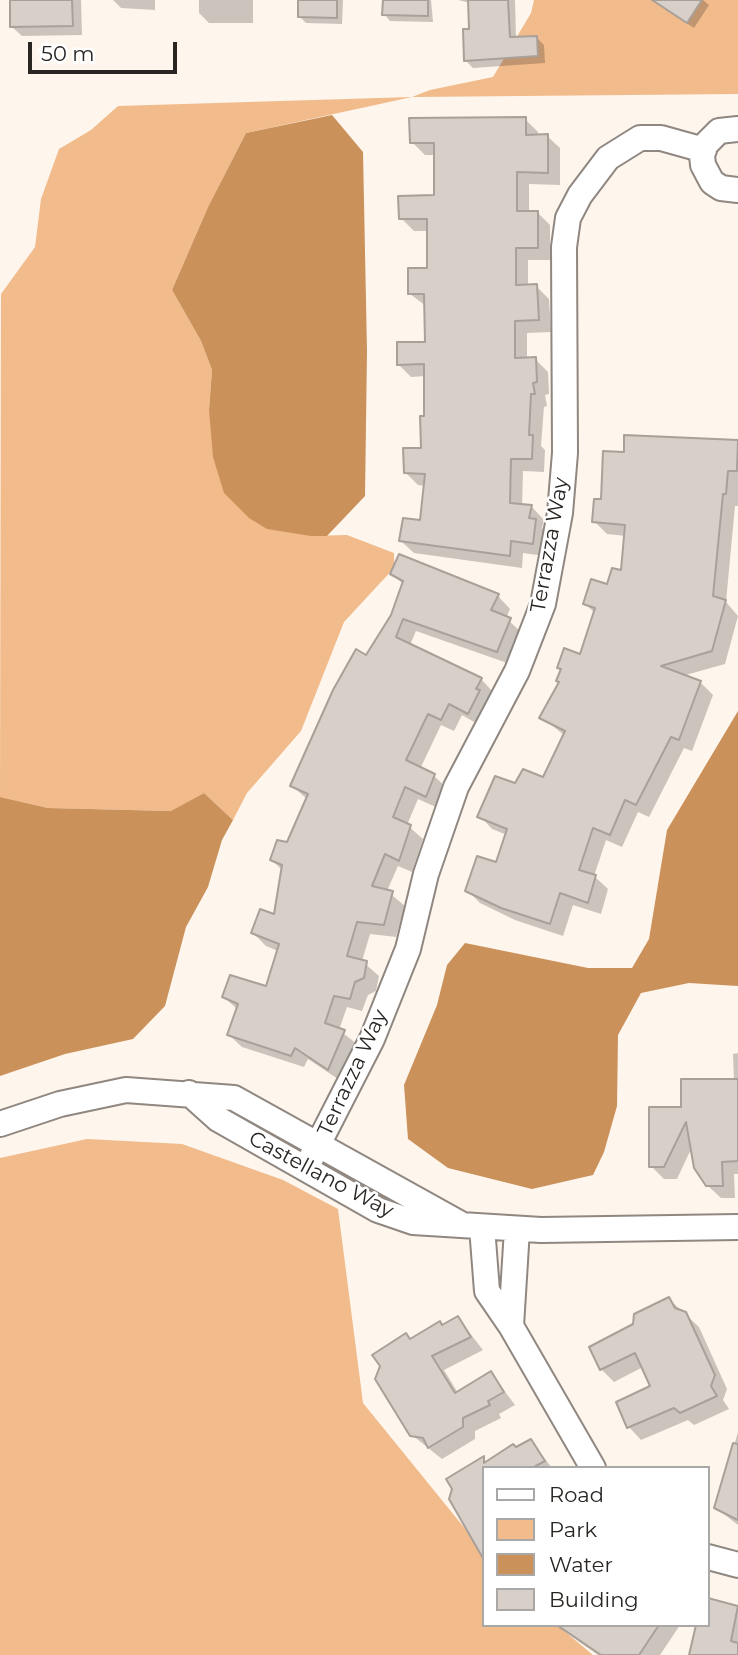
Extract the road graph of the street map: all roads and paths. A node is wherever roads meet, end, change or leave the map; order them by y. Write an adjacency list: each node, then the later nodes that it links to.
1 (738, 129): 2 (street)
2 (704, 150): 3 (street); 6 (street, Terrazza Way)
3 (738, 190)
4 (188, 1093): 5 (street, Castellano Way); 6 (street, Castellano Way); 7 (street, Castellano Way)
5 (0, 1124)
6 (320, 1145): 7 (street, Terrazza Way); 8 (street, Castellano Way)
7 (306, 1168): 8 (street, Castellano Way)
8 (474, 1227): 10 (street, Castellano Way); 11 (street)
9 (738, 1227): 10 (street, Castellano Way)
10 (517, 1229): 11 (street)
11 (511, 1326): 12 (street)
12 (592, 1466)
13 (710, 1558): 14 (street)
14 (738, 1565)

